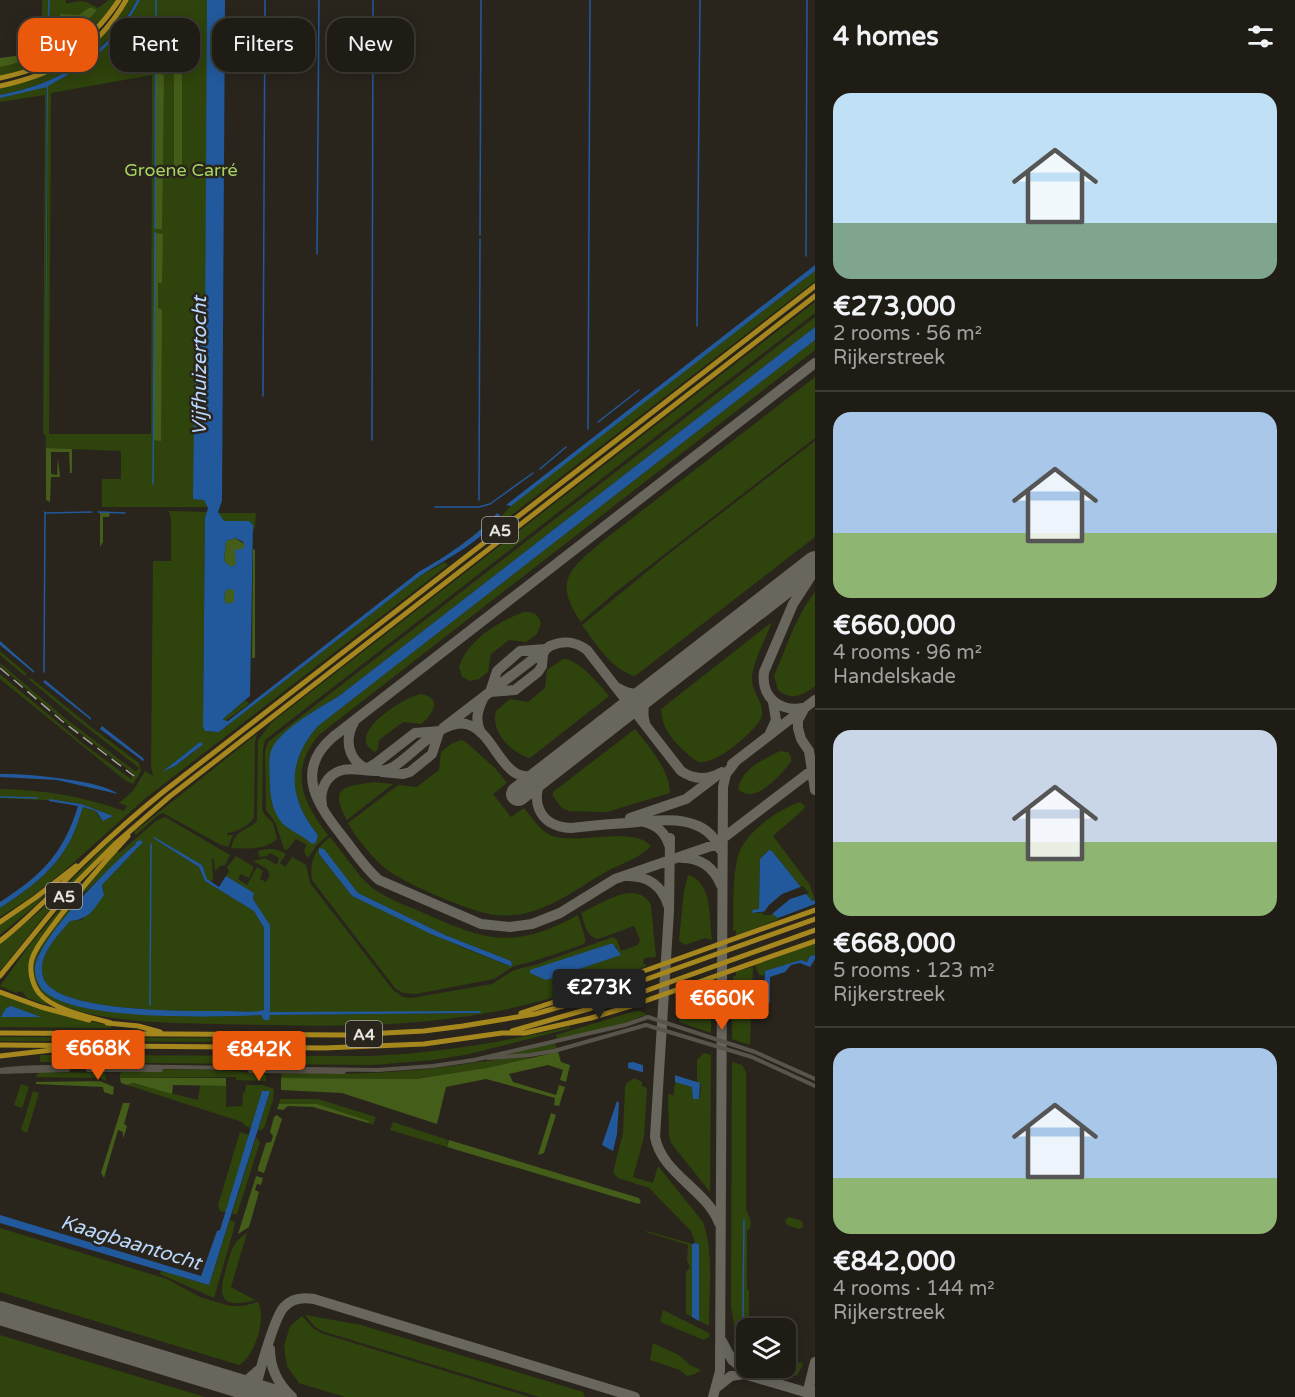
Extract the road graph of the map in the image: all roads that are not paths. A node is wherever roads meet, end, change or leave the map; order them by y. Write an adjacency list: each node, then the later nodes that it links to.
1 (119, 0): 3 (highway)
2 (126, 0): 4 (highway)
3 (0, 78)
4 (0, 86)
5 (815, 286): 8 (highway, A5)
6 (815, 296): 7 (highway, A5)
7 (137, 825): 15 (highway, A5); 18 (highway, A4)
8 (87, 859): 11 (highway, A5); 13 (highway, A5)
9 (815, 910): 17 (highway, A4)
10 (815, 919): 17 (highway, A4)
11 (0, 922)
12 (815, 930): 21 (highway, A4)
13 (0, 941)
14 (815, 941): 21 (highway, A4)
15 (0, 976)
16 (0, 992): 18 (highway, A4)
17 (511, 1017): 20 (highway, A4)
18 (111, 1023): 20 (highway, A4)
19 (0, 1033): 20 (highway, A4)
20 (168, 1034)
21 (501, 1034): 23 (highway, A4)
22 (0, 1045): 23 (highway, A4)
23 (85, 1047): 24 (highway, A4)
24 (0, 1056)
25 (487, 1058): 26 (street); 27 (street); 28 (street)
26 (0, 1071)
27 (815, 1079)
28 (815, 1086)

